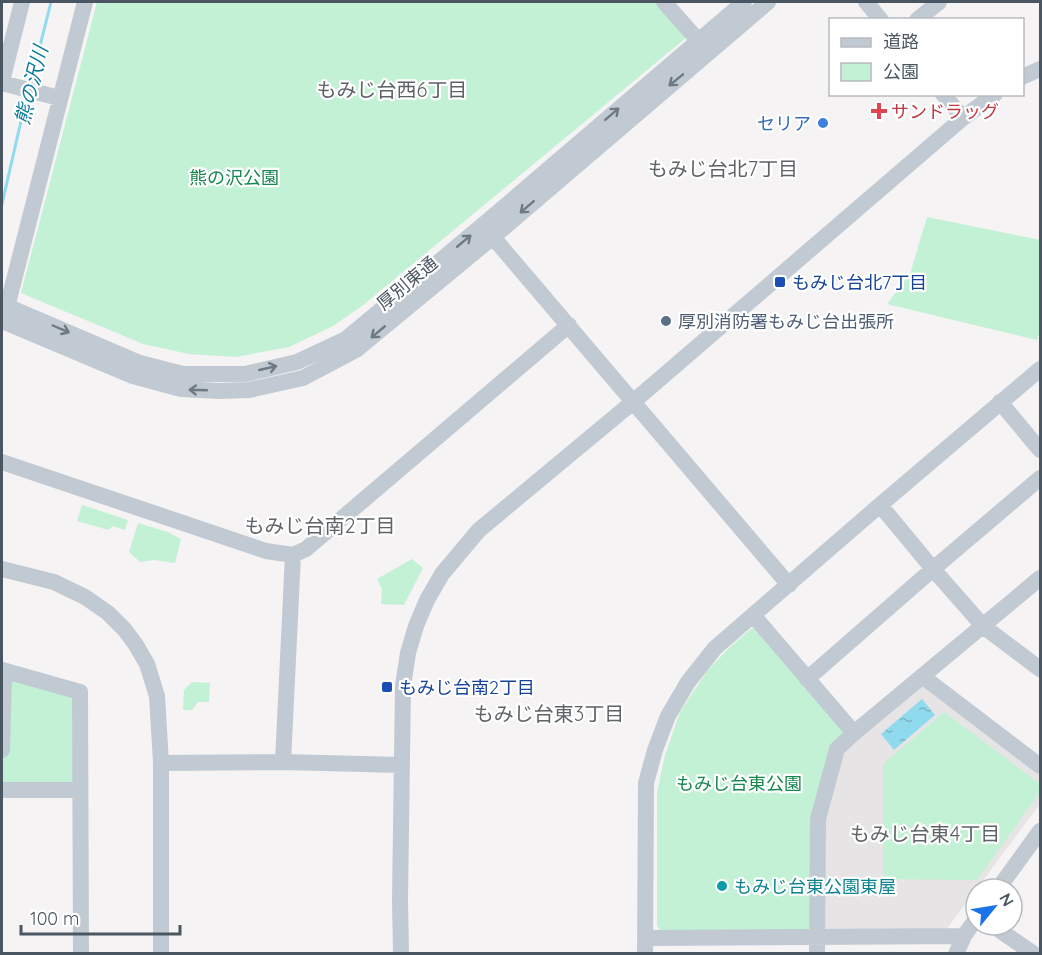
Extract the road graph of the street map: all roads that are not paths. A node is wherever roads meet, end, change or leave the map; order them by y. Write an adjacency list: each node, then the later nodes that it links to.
1 (22, 2): 13 (street)
2 (85, 2): 16 (street)
3 (664, 2): 10 (street)
4 (744, 2): 10 (street, 厚別東通)
5 (768, 2): 10 (street, 厚別東通)
6 (866, 2): 8 (street)
7 (939, 2): 9 (street)
8 (879, 18)
9 (919, 18)
10 (703, 47): 18 (street, 厚別東通)
11 (1041, 69): 12 (street)
12 (1024, 77)
13 (6, 83): 16 (street)
14 (945, 96): 17 (street)
15 (992, 96): 17 (street)
16 (53, 97): 19 (street)
17 (963, 118): 22 (street)
18 (488, 231): 19 (street, 厚別東通); 20 (street)
19 (3, 316)
20 (569, 325): 22 (street); 28 (street)
21 (1041, 369): 23 (street)
22 (633, 402): 32 (street); 43 (street)
23 (1000, 402): 24 (street); 27 (street)
24 (1041, 450)
25 (2, 462): 28 (street)
26 (1041, 478): 30 (street)
27 (880, 505): 30 (street); 32 (street)
28 (293, 555): 41 (street)
29 (2, 569): 42 (street)
30 (933, 569): 34 (street); 38 (street)
31 (1041, 578): 34 (street)
32 (789, 585): 33 (street)
33 (753, 615): 38 (street); 52 (street)
34 (983, 626): 35 (street); 37 (street)
35 (1041, 669)
36 (3, 671): 40 (street); 46 (street)
37 (922, 676): 39 (street); 44 (street)
38 (807, 679): 39 (street)
39 (854, 733): 51 (street)
40 (2, 750)
41 (283, 762): 42 (street); 43 (street)
42 (161, 763): 54 (street)
43 (402, 765): 55 (street)
44 (1041, 766)
45 (2, 790): 46 (street)
46 (80, 790): 53 (street)
47 (1041, 831): 48 (street)
48 (1007, 877)
49 (964, 936): 51 (street); 56 (street)
50 (1009, 937): 57 (street)
51 (817, 945): 52 (street)
52 (645, 946)
53 (81, 954)
54 (161, 954)
55 (401, 954)
56 (956, 954)
57 (1034, 954)

